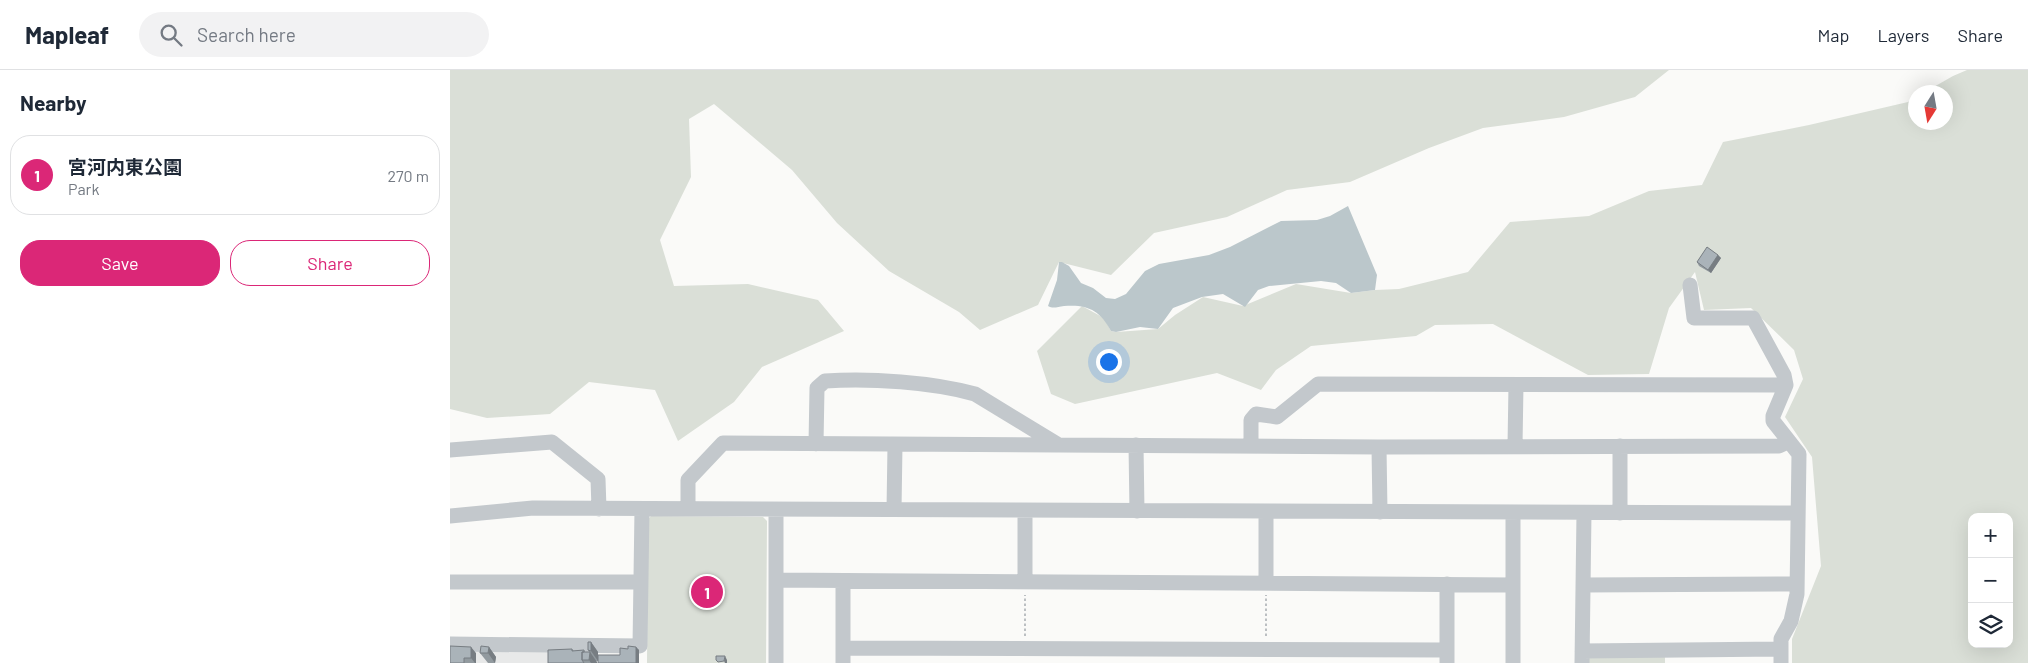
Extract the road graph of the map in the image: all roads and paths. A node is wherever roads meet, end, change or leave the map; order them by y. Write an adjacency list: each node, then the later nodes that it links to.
1 (1690, 285): 3 (street)
2 (1516, 385): 3 (street); 9 (street); 10 (street)
3 (1786, 385): 4 (street)
4 (1788, 442): 11 (street); 26 (street)
5 (816, 444): 6 (street); 7 (street); 16 (street)
6 (1058, 444): 7 (street); 8 (street)
7 (895, 445): 18 (street)
8 (1136, 445): 9 (street); 20 (street)
9 (1251, 446): 12 (street)
10 (1515, 446): 11 (street); 12 (street)
11 (1620, 446): 25 (street)
12 (1380, 447): 22 (street)
13 (450, 450): 14 (street)
14 (599, 509): 15 (street); 27 (street)
15 (642, 509): 16 (street); 31 (street)
16 (688, 509): 17 (street)
17 (776, 510): 18 (street); 28 (street)
18 (894, 510): 19 (street)
19 (1025, 511): 20 (street); 32 (street)
20 (1137, 511): 21 (street)
21 (1266, 512): 22 (street); 33 (street)
22 (1380, 512): 23 (street)
23 (1513, 512): 24 (street); 36 (street)
24 (1584, 513): 25 (street); 37 (street)
25 (1620, 513): 26 (street)
26 (1798, 514): 35 (street)
27 (450, 516)
28 (776, 580): 29 (street); 45 (street)
29 (843, 581): 32 (street); 41 (street)
30 (450, 582): 31 (street)
31 (641, 582): 38 (street)
32 (1025, 582): 33 (street); 39 (path)
33 (1266, 583): 34 (street); 40 (path)
34 (1447, 584): 36 (street); 42 (street)
35 (1797, 584): 37 (street); 43 (street)
36 (1513, 585): 46 (street)
37 (1583, 585): 44 (street)
38 (450, 644)
39 (1024, 648): 40 (street); 41 (street)
40 (1266, 649): 42 (street)
41 (843, 655)
42 (1447, 656)
43 (1781, 656): 44 (street)
44 (1582, 657)
45 (776, 663)
46 (1513, 663)

